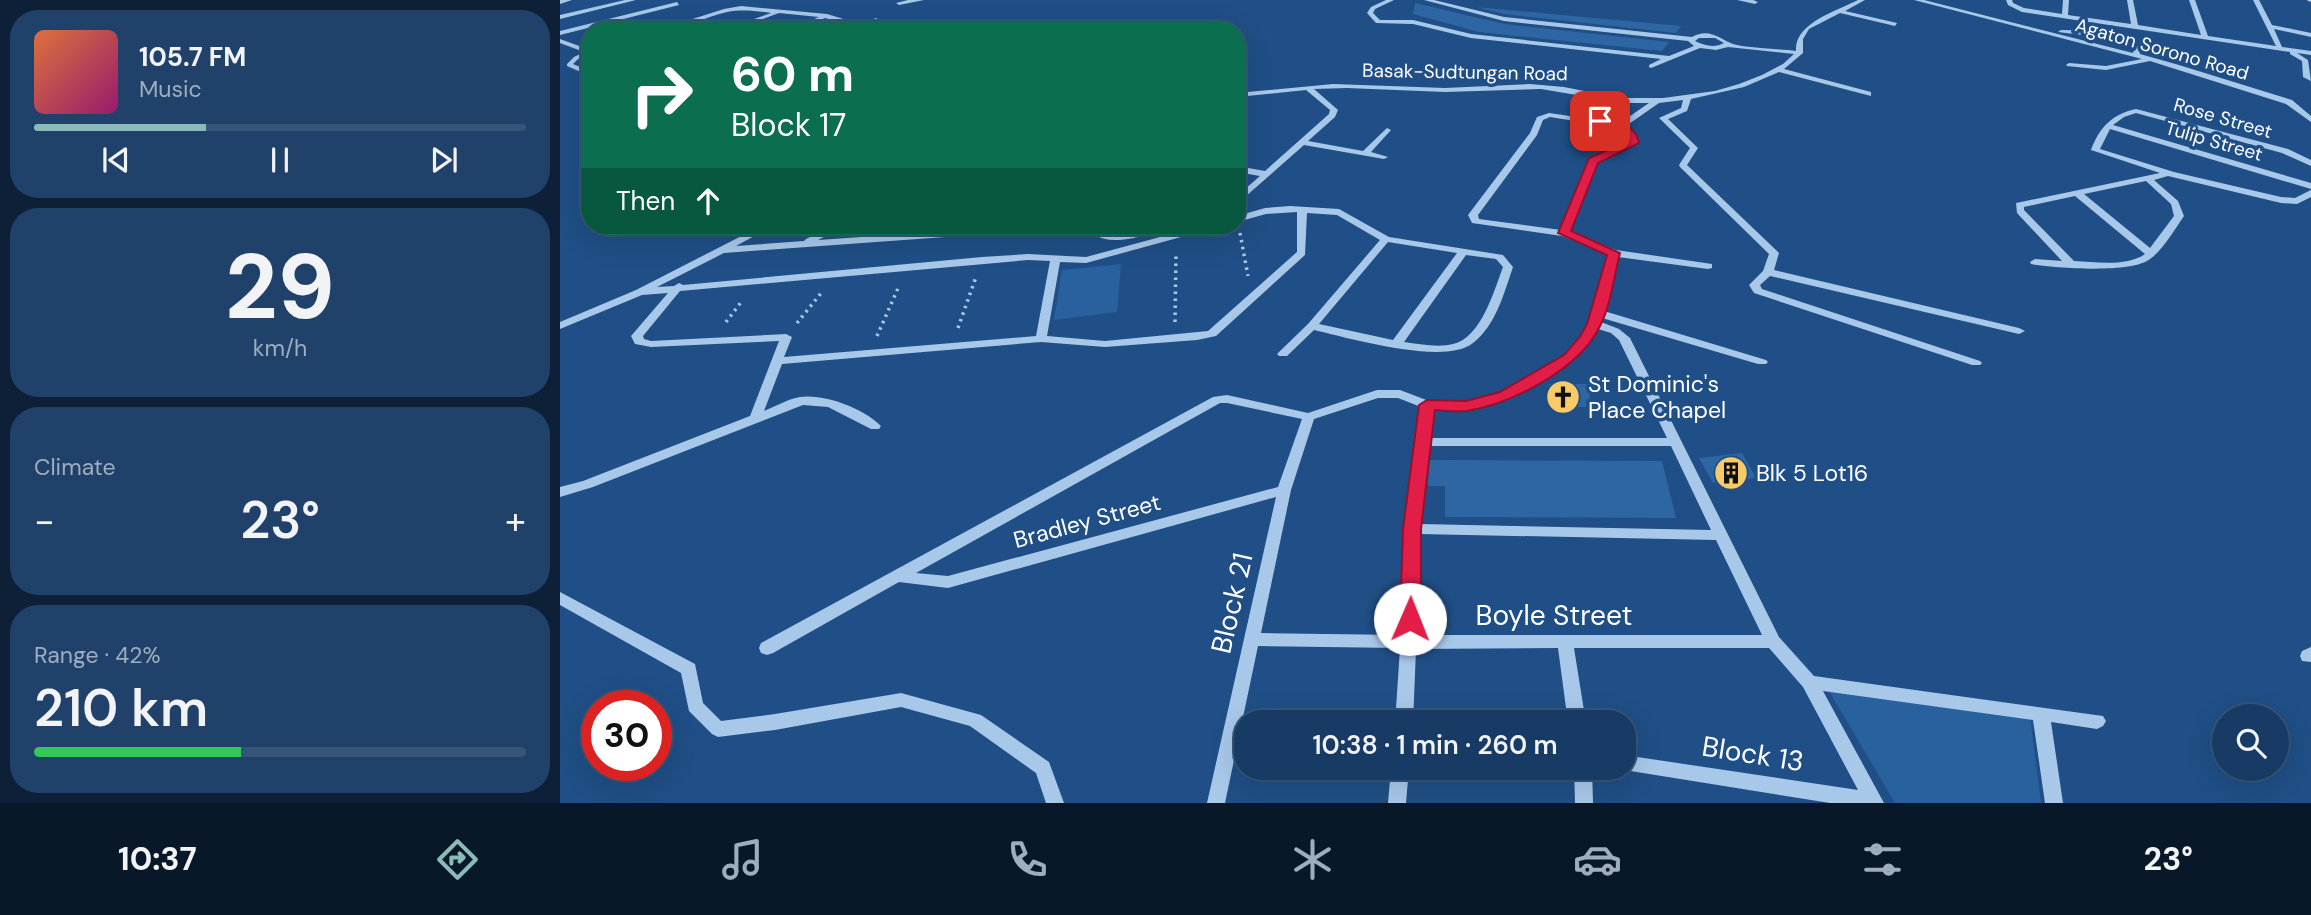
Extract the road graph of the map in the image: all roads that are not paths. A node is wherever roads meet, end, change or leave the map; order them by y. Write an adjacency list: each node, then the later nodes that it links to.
1 (569, 0): 14 (street)
2 (633, 0): 22 (street)
3 (921, 0): 17 (street)
4 (1391, 0): 51 (street)
5 (1427, 0): 41 (street)
6 (1740, 0): 16 (street)
7 (1862, 0): 19 (street, Basak-Sudtungan Road)
8 (1917, 0): 36 (street, Agaton Sorono Road)
9 (2010, 0): 21 (street)
10 (2066, 0): 21 (street)
11 (2130, 0): 34 (street)
12 (2192, 0): 39 (street)
13 (2256, 0): 31 (street)
14 (560, 2)
15 (676, 2): 23 (street); 24 (street)
16 (1755, 2)
17 (899, 3)
18 (781, 11): 20 (street); 23 (street); 26 (street)
19 (1842, 12): 30 (street); 47 (street, Basak-Sudtungan Road)
20 (827, 16): 27 (street); 28 (street)
21 (2065, 16): 29 (street)
22 (560, 18)
23 (698, 18): 25 (street)
24 (605, 21)
25 (689, 21)
26 (752, 21)
27 (813, 21)
28 (844, 21)
29 (2104, 23): 33 (street); 37 (street)
30 (1895, 24)
31 (2268, 26): 38 (street); 45 (street)
32 (581, 27): 35 (street)
33 (2122, 27): 34 (street); 40 (street)
34 (2135, 28): 39 (street)
35 (560, 33)
36 (2052, 34): 37 (street); 50 (street, Agaton Sorono Road)
37 (2093, 34): 40 (street)
38 (2311, 35)
39 (2205, 36): 45 (street)
40 (2115, 38): 50 (street)
41 (1691, 39): 43 (street); 44 (street)
42 (560, 41): 46 (street)
43 (1728, 43): 44 (street); 47 (street)
44 (1699, 46): 51 (street)
45 (2279, 46): 48 (street); 57 (street)
46 (581, 49)
47 (1799, 49): 56 (street, Basak-Sudtungan Road)
48 (2311, 53)
49 (581, 56): 55 (street)
50 (2136, 56): 52 (street, Agaton Sorono Road)
51 (1668, 58): 54 (street)
52 (2149, 59): 53 (street); 64 (street, Agaton Sorono Road)
53 (2068, 65)
54 (1651, 66)
55 (581, 70)
56 (1780, 70): 60 (street); 61 (street, Basak-Sudtungan Road)
57 (2311, 79)
58 (1308, 88): 59 (street, Basak-Sudtungan Road); 62 (street, Basak-Sudtungan Road); 69 (street)
59 (1246, 94)
60 (1868, 94)
61 (1688, 96): 63 (street, Basak-Sudtungan Road); 100 (street)
62 (1622, 100): 63 (street, Basak-Sudtungan Road); 65 (street)
63 (1658, 100): 67 (street)
64 (2311, 120)
65 (1600, 121): 67 (street); 83 (street)
66 (2108, 126): 72 (street, Rose Street); 75 (street); 77 (street, Tulip Street)
67 (1624, 127): 83 (street)
68 (1387, 130): 70 (street)
69 (1300, 142): 70 (street); 74 (street)
70 (1366, 153): 71 (street)
71 (1384, 157)
72 (2311, 163)
73 (1246, 171): 74 (street)
74 (1265, 174): 78 (street)
75 (2171, 174): 76 (street); 80 (street)
76 (2147, 178): 79 (street); 95 (street)
77 (2311, 186)
78 (1246, 192)
79 (2076, 192): 95 (street); 98 (street)
80 (2311, 193)
81 (1303, 209): 82 (street); 90 (street); 107 (street)
82 (1246, 216)
83 (1564, 233): 94 (street)
84 (752, 235): 92 (street)
85 (822, 235): 91 (street)
86 (936, 235): 91 (street)
87 (1131, 235): 89 (street)
88 (1176, 235): 96 (street)
89 (1102, 236)
90 (1386, 239): 93 (street); 105 (street)
91 (801, 245): 92 (street)
92 (725, 250): 102 (street)
93 (1464, 251): 108 (street); 108 (street)
94 (1614, 253): 99 (street); 103 (street)
95 (2150, 253): 98 (street)
96 (1055, 259): 101 (street); 107 (street)
97 (2035, 262): 98 (street)
98 (2070, 263)
99 (1708, 266)
100 (1768, 272): 106 (street); 112 (street)
101 (679, 286): 102 (street); 110 (street)
102 (640, 292): 104 (street)
103 (1596, 318): 111 (street); 113 (street); 118 (street)
104 (560, 326)
105 (1312, 326): 108 (street); 109 (street)
106 (2019, 331)
107 (1041, 339): 110 (street)
108 (1397, 343)
109 (1283, 354)
110 (777, 361): 115 (street)
111 (1762, 362)
112 (1976, 363)
113 (1427, 405): 114 (street); 117 (street)
114 (1309, 418): 119 (street, Block 21); 123 (street)
115 (755, 419): 116 (street); 120 (street)
116 (875, 426)
117 (1421, 442): 118 (street); 121 (street)
118 (1675, 442): 122 (street)
119 (1284, 490): 123 (street, Bradley Street); 125 (street, Block 21)
120 (560, 492)
121 (1412, 529): 122 (street); 127 (street)
122 (1721, 535): 126 (street)
123 (900, 577): 129 (street)
124 (560, 598): 139 (street)
125 (1251, 639): 127 (street, Boyle Street); 140 (street, Block 21)
126 (1773, 641): 128 (street, Boyle Street); 130 (street)
127 (1410, 642): 128 (street, Boyle Street); 131 (street)
128 (1565, 642): 132 (street)
129 (767, 648)
130 (1809, 682): 133 (street); 138 (street)
131 (1405, 710)
132 (1575, 710)
133 (2041, 714): 134 (street); 143 (street)
134 (2097, 720)
135 (1636, 765): 138 (street, Block 13)
136 (1399, 780): 141 (street)
137 (1583, 780): 142 (street)
138 (1874, 802)
139 (1055, 803)
140 (1216, 803)
141 (1397, 803)
142 (1584, 803)
143 (2054, 803)

